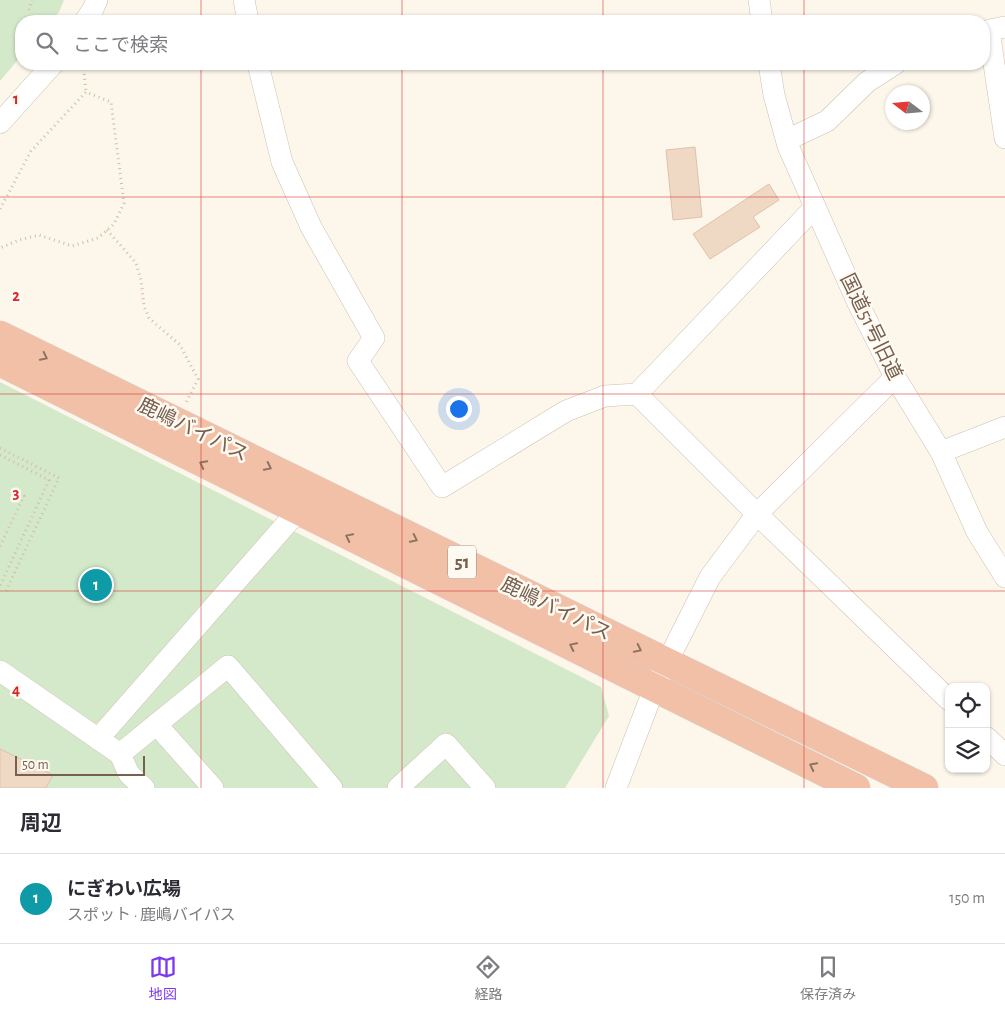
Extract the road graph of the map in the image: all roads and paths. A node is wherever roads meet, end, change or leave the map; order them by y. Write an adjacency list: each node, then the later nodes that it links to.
1 (32, 0): 5 (path)
2 (97, 0): 6 (street)
3 (244, 0): 7 (street)
4 (759, 0): 8 (street)
5 (29, 10)
6 (88, 15)
7 (247, 15)
8 (761, 15)
9 (993, 29): 17 (street)
10 (48, 70): 16 (street)
11 (84, 70): 15 (path)
12 (259, 70): 26 (street)
13 (769, 70): 18 (street, 国道51号旧道)
14 (886, 70): 18 (street)
15 (86, 92): 20 (path); 21 (path)
16 (0, 123)
17 (1005, 138)
18 (787, 140): 19 (street, 国道51号旧道)
19 (815, 207): 25 (street, 国道51号旧道); 26 (street)
20 (0, 209)
21 (107, 230): 22 (path); 27 (path)
22 (0, 248)
23 (0, 335): 40 (highway, 鹿嶋バイパス / 51, one-way to 40)
24 (0, 362): 33 (highway, 鹿嶋バイパス / 51, one-way to 24)
25 (895, 378): 30 (street, 国道51号旧道); 34 (street)
26 (637, 394): 34 (street)
27 (184, 408)
28 (1005, 427): 30 (street)
29 (0, 448): 38 (path)
30 (941, 452): 36 (street, 国道51号旧道)
31 (0, 455): 37 (path)
32 (17, 493): 35 (path)
33 (300, 513): 40 (highway, 鹿嶋バイパス / 51, one-way to 33); 43 (street)
34 (757, 514): 40 (street); 41 (street)
35 (0, 546)
36 (1002, 565)
37 (0, 586)
38 (5, 593)
39 (0, 671): 43 (street)
40 (661, 675): 52 (street); 53 (highway, 鹿嶋バイパス / 51, one-way to 40); 54 (highway, 鹿嶋バイパス / 51)
41 (945, 696)
42 (156, 724): 45 (street); 48 (street); 49 (street)
43 (98, 739): 45 (street)
44 (990, 741): 46 (street)
45 (120, 754): 47 (street)
46 (1005, 755)
47 (144, 788)
48 (213, 788)
49 (332, 788)
50 (398, 788): 51 (street)
51 (485, 788)
52 (616, 788)
53 (856, 788)
54 (924, 788)

